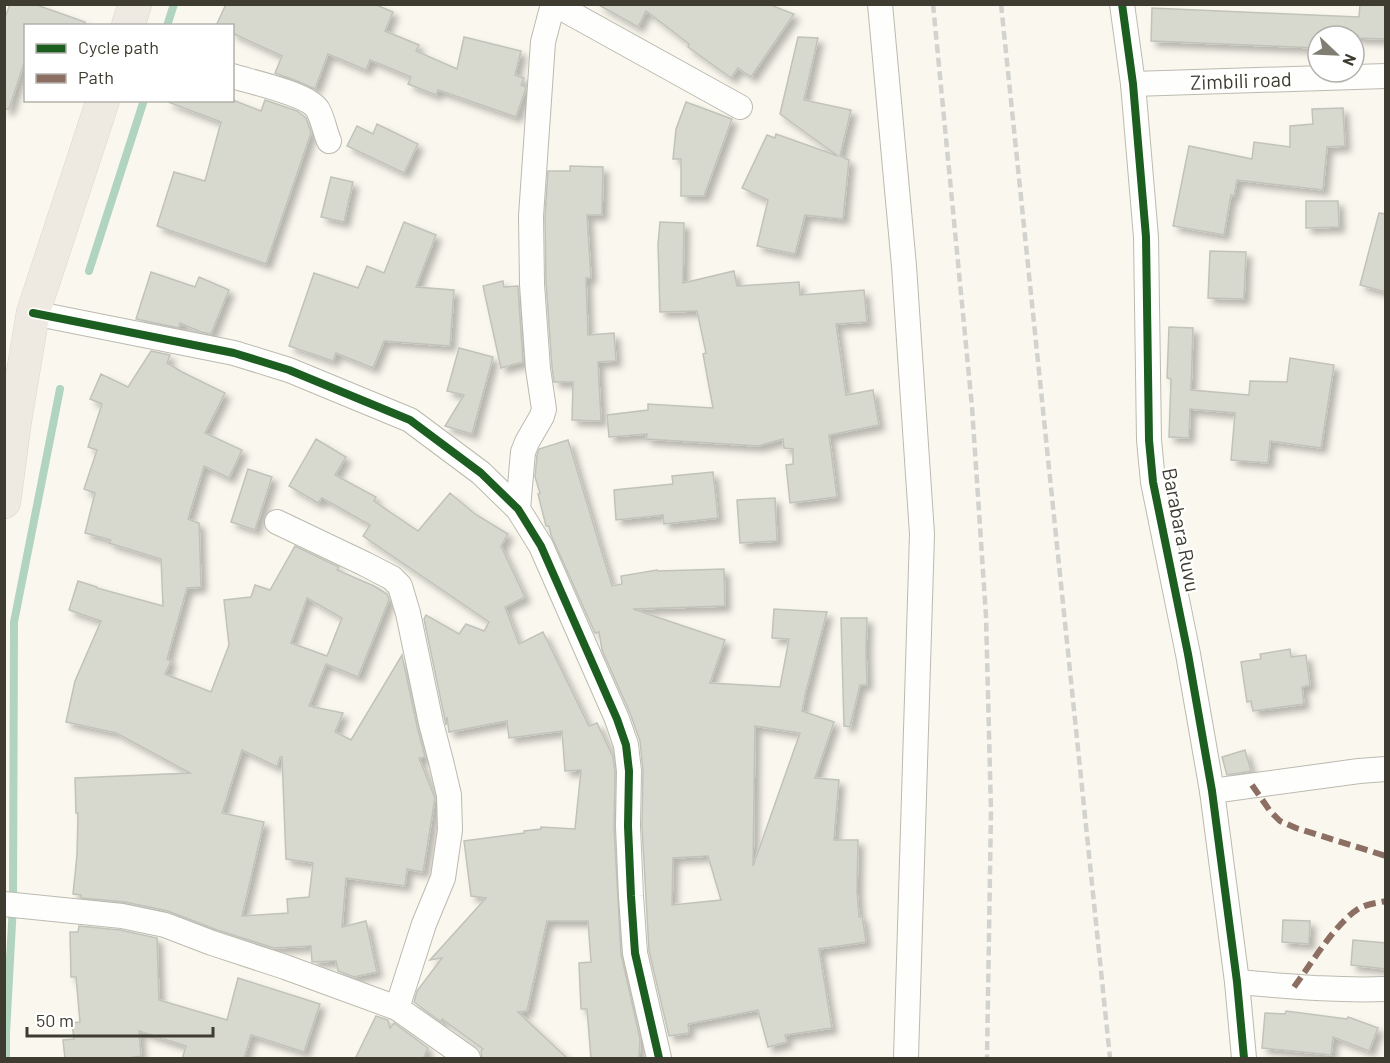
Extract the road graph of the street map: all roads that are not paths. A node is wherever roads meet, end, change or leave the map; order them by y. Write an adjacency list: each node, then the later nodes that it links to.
1 (135, 4): 5 (main road)
2 (553, 4): 10 (street); 14 (street)
3 (880, 4): 24 (street)
4 (1122, 4): 8 (street, Barabara Ruvu)
5 (129, 24)
6 (1386, 76): 8 (street, Zimbili road)
7 (234, 77): 11 (street)
8 (1133, 84): 17 (street, Barabara Ruvu)
9 (102, 102): 12 (main road)
10 (740, 107)
11 (329, 141)
12 (33, 313): 13 (main road); 14 (street)
13 (4, 502)
14 (518, 509): 23 (street)
15 (278, 522): 21 (street)
16 (1386, 769): 17 (street)
17 (1212, 791): 19 (street, Barabara Ruvu)
18 (4, 904): 21 (street)
19 (1237, 982): 20 (street); 25 (street, Barabara Ruvu)
20 (1386, 989)
21 (397, 1008): 22 (street)
22 (468, 1059)
23 (659, 1059)
24 (906, 1059)
25 (1245, 1059)

